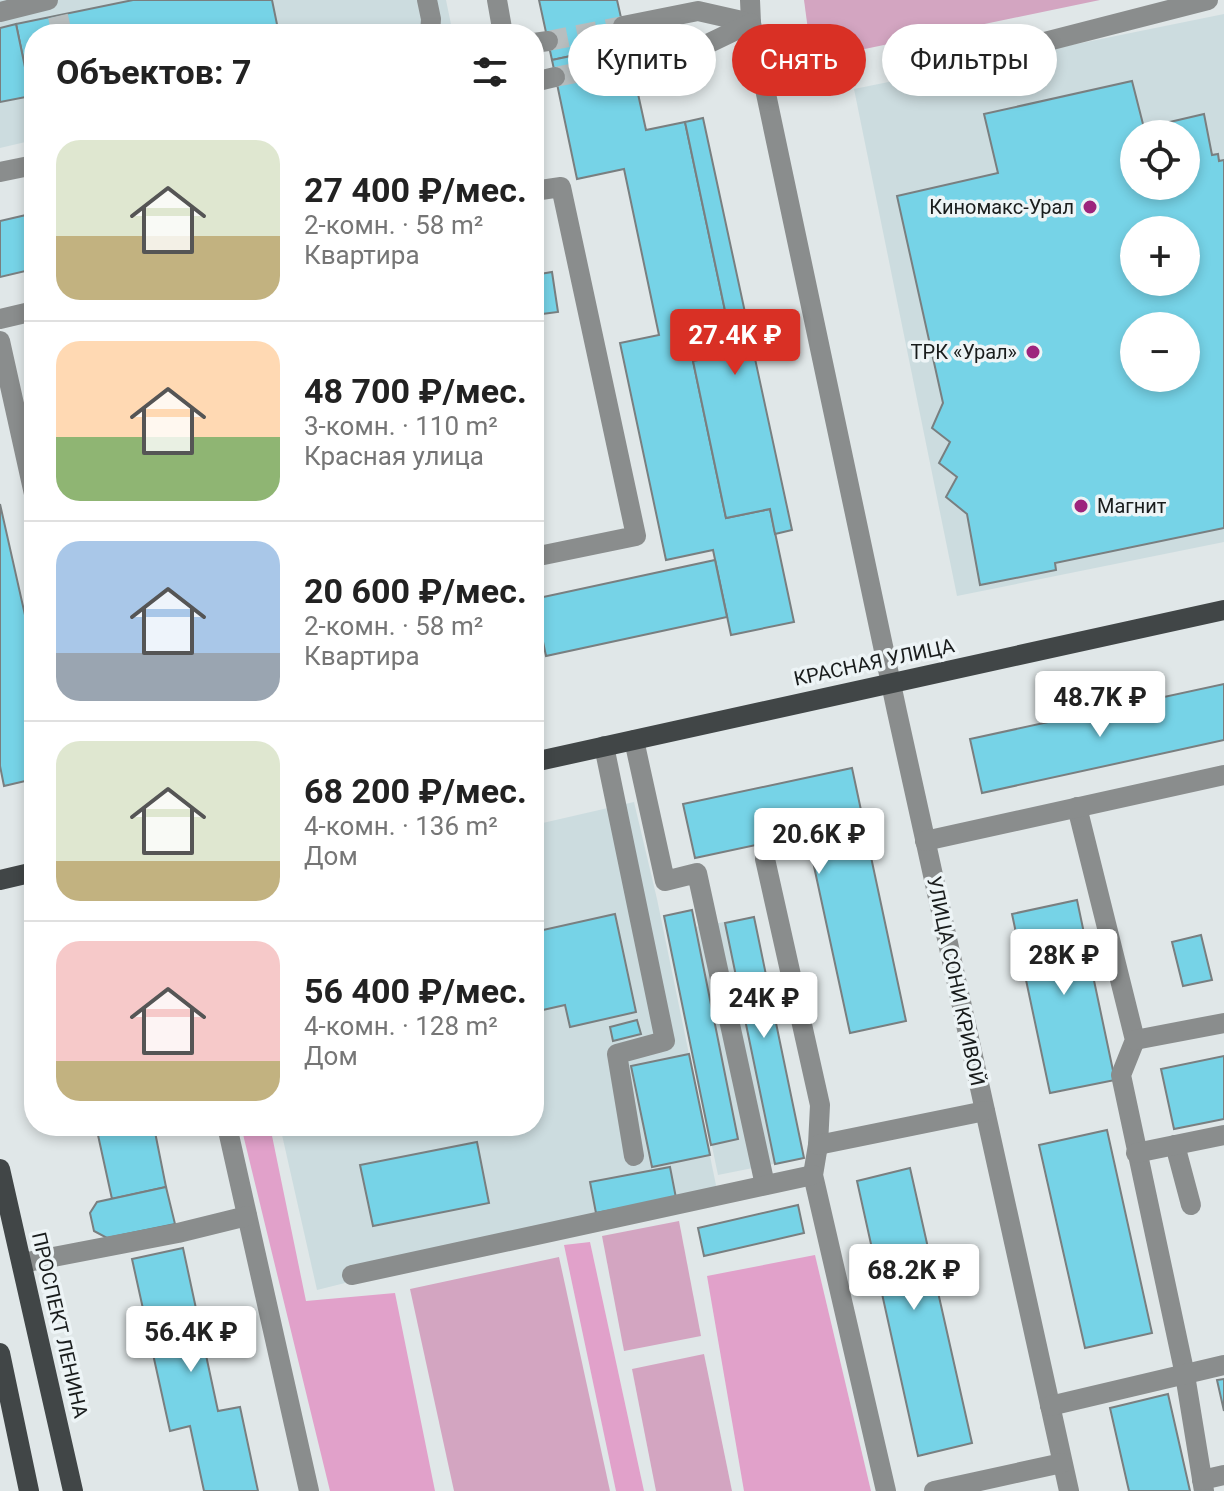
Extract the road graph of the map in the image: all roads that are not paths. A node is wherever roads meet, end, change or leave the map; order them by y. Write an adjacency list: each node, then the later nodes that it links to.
1 (427, 0): 9 (street)
2 (497, 0): 10 (street)
3 (750, 0): 8 (street, УЛИЦА СОНИ КРИВОЙ)
4 (1208, 0): 12 (street)
5 (53, 5): 7 (street)
6 (678, 7): 8 (street); 11 (street)
7 (0, 12)
8 (751, 23): 13 (street); 25 (street, УЛИЦА СОНИ КРИВОЙ)
9 (431, 24)
10 (501, 24)
11 (629, 24)
12 (1057, 39)
13 (716, 40)
14 (555, 77): 15 (street)
15 (544, 80)
16 (24, 167): 17 (street)
17 (0, 172)
18 (544, 190): 23 (street)
19 (24, 313): 20 (street)
20 (0, 319)
21 (0, 341): 22 (street)
22 (24, 449)
23 (544, 555)
24 (1224, 610): 25 (main road, КРАСНАЯ УЛИЦА)
25 (891, 683): 26 (main road, КРАСНАЯ УЛИЦА); 31 (street, УЛИЦА СОНИ КРИВОЙ)
26 (634, 740): 27 (main road, КРАСНАЯ УЛИЦА); 46 (street)
27 (604, 746): 28 (main road, КРАСНАЯ УЛИЦА); 43 (street)
28 (544, 756)
29 (1224, 775): 30 (street)
30 (1077, 807): 31 (street); 36 (street)
31 (925, 841): 37 (street, УЛИЦА СОНИ КРИВОЙ)
32 (765, 859): 40 (street)
33 (24, 874): 34 (main road)
34 (0, 880)
35 (1224, 1023): 36 (street)
36 (1135, 1040): 42 (street)
37 (985, 1111): 40 (street); 54 (street, УЛИЦА СОНИ КРИВОЙ)
38 (1224, 1135): 41 (street)
39 (229, 1136): 48 (street)
40 (818, 1145): 45 (street)
41 (1175, 1145): 42 (street); 47 (street)
42 (1136, 1153): 53 (street)
43 (634, 1156)
44 (0, 1169): 49 (main road, ПРОСПЕКТ ЛЕНИНА)
45 (813, 1175): 46 (street); 61 (street)
46 (765, 1185): 50 (street)
47 (1191, 1205)
48 (247, 1216): 49 (street); 60 (street)
49 (22, 1263): 59 (main road, ПРОСПЕКТ ЛЕНИНА)
50 (352, 1275)
51 (0, 1353): 58 (main road)
52 (1224, 1365): 53 (street)
53 (1185, 1375): 54 (street); 57 (street)
54 (1050, 1406): 55 (street, УЛИЦА СОНИ КРИВОЙ)
55 (1062, 1463): 62 (street); 63 (street, УЛИЦА СОНИ КРИВОЙ)
56 (1224, 1475): 57 (street)
57 (1203, 1486)
58 (29, 1491)
59 (73, 1491)
60 (309, 1491)
61 (886, 1491)
62 (934, 1491)
63 (1069, 1491)

